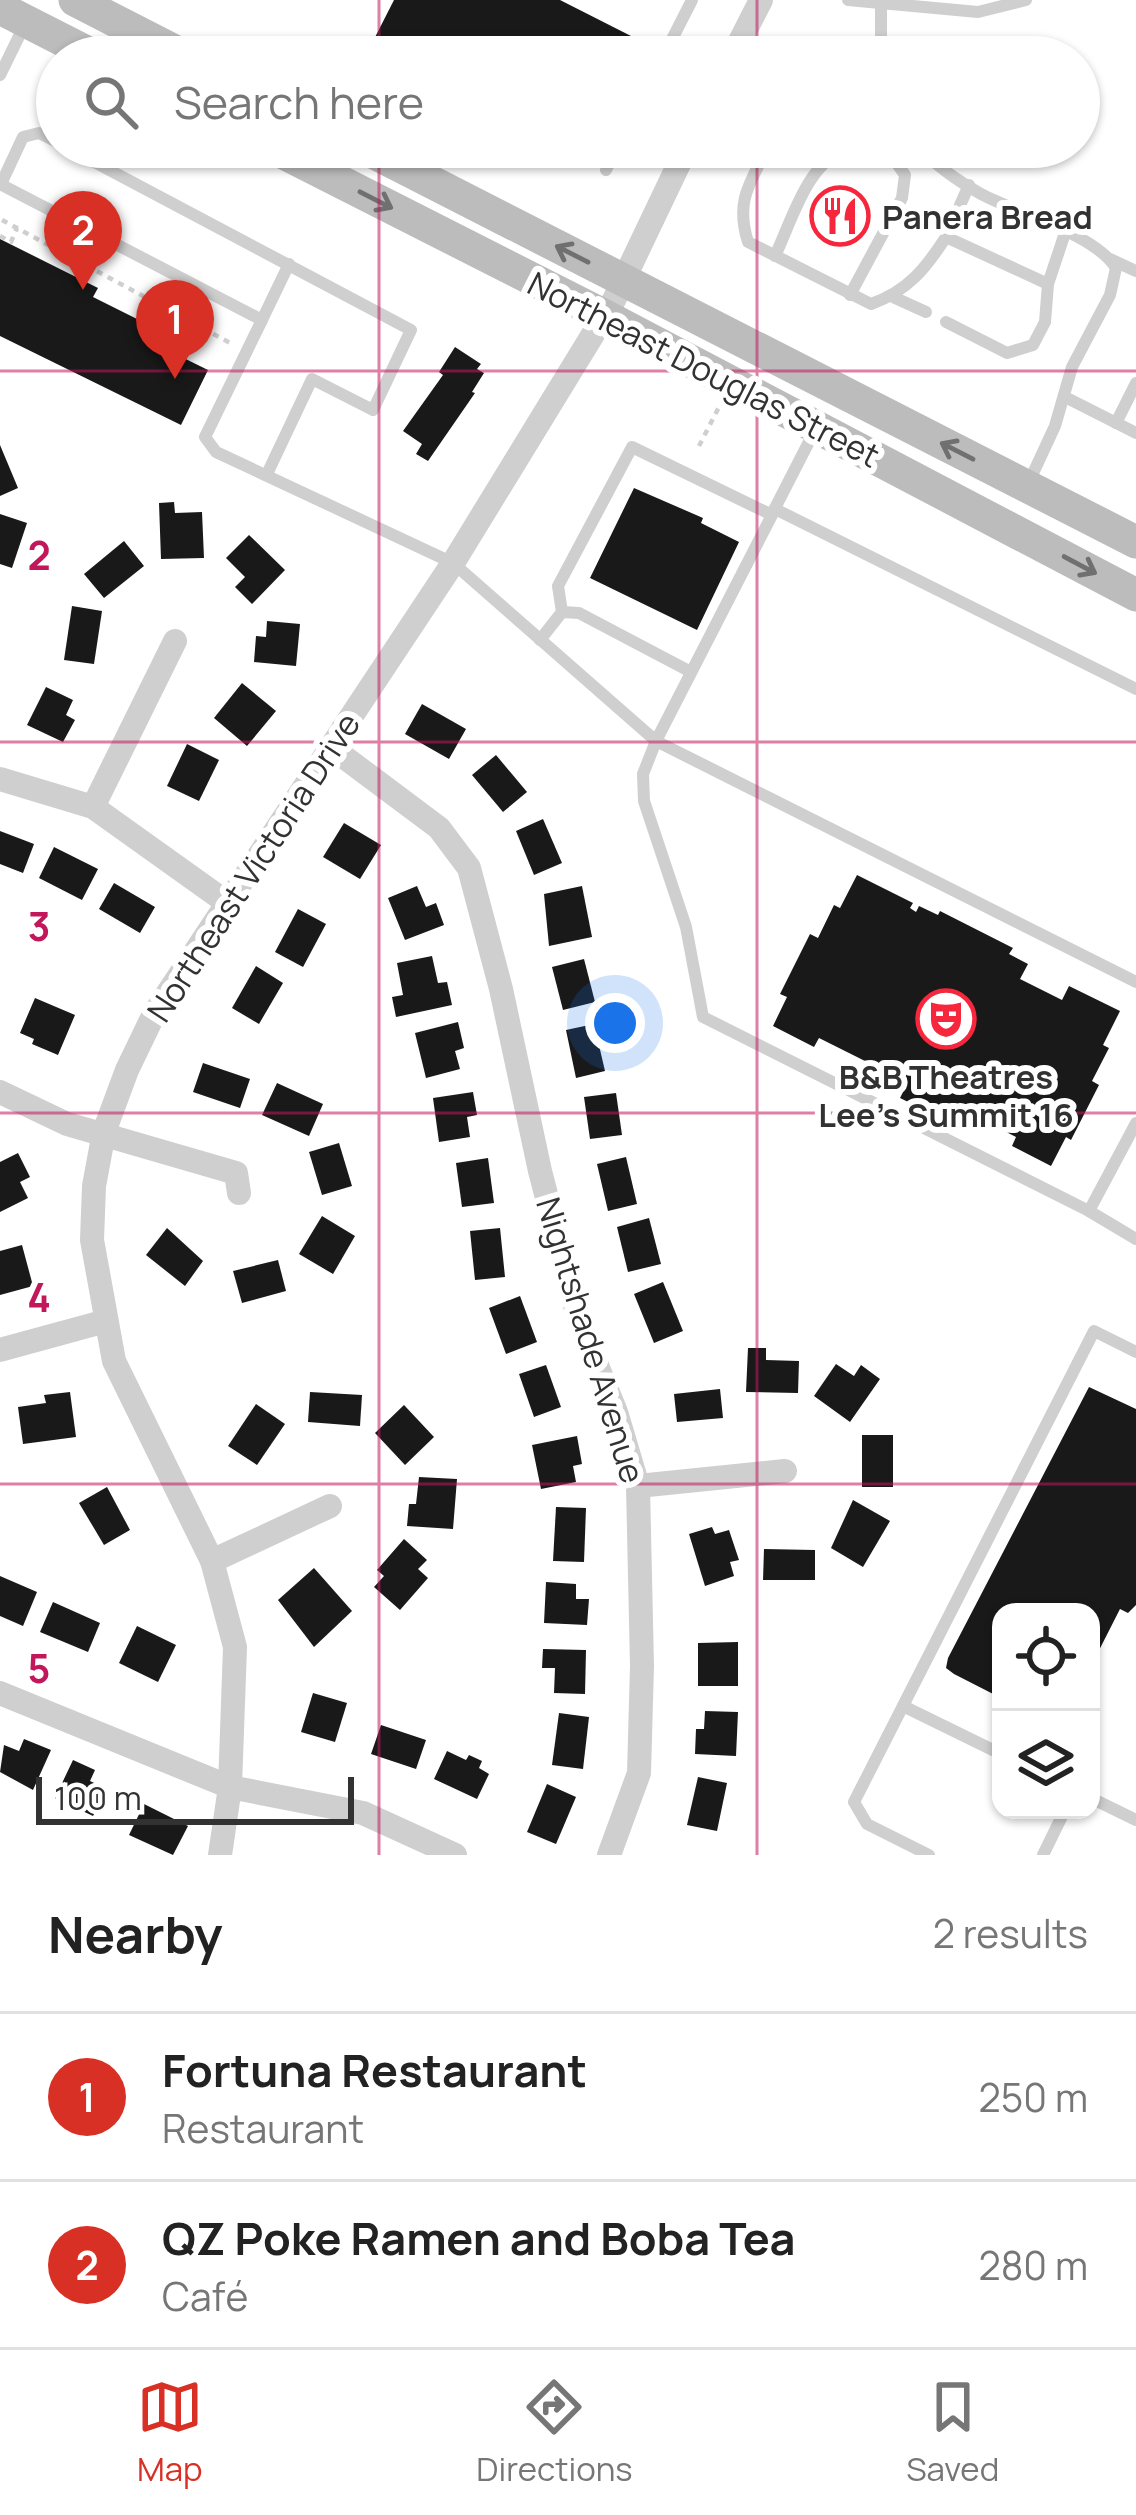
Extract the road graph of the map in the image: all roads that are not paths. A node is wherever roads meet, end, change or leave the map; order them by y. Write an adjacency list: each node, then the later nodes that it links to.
1 (75, 0): 9 (main road)
2 (692, 0): 10 (lane)
3 (848, 0): 6 (lane)
4 (1026, 0): 6 (lane)
5 (758, 1): 11 (street)
6 (880, 1): 12 (lane)
7 (15, 8): 8 (main road); 13 (lane)
8 (61, 36)
9 (145, 36)
10 (674, 36)
11 (742, 36)
12 (881, 36)
13 (0, 75)
14 (36, 134): 23 (lane)
15 (106, 168): 29 (lane)
16 (313, 168): 36 (main road, Northeast Douglas Street, one-way to 36)
17 (404, 168): 31 (main road, Northeast Douglas Street, one-way to 17)
18 (677, 168): 31 (street, Northeast Victoria Drive)
19 (758, 168): 27 (lane)
20 (818, 168): 27 (lane)
21 (899, 168): 33 (lane)
22 (941, 168): 24 (lane)
23 (0, 184): 37 (lane)
24 (968, 185): 25 (lane); 26 (lane)
25 (1065, 233): 28 (lane); 32 (lane)
26 (946, 237): 32 (lane); 34 (lane)
27 (776, 256): 33 (lane)
28 (1110, 259): 30 (lane); 40 (lane)
29 (289, 264): 37 (lane); 44 (lane)
30 (1136, 271)
31 (623, 281): 36 (street, Northeast Victoria Drive); 45 (main road, Northeast Douglas Street, one-way to 31)
32 (1048, 284): 38 (lane)
33 (850, 295): 34 (lane)
34 (893, 296): 35 (lane)
35 (926, 312)
36 (604, 316): 42 (main road, Northeast Douglas Street); 48 (street, Northeast Victoria Drive)
37 (262, 320): 44 (lane)
38 (946, 322)
39 (1136, 383): 41 (lane)
40 (1065, 397): 41 (lane); 45 (lane)
41 (1116, 422): 43 (lane)
42 (817, 427): 46 (lane); 49 (main road, Northeast Douglas Street, one-way to 49)
43 (1136, 433)
44 (267, 474): 48 (lane)
45 (1027, 487): 47 (main road, Northeast Douglas Street)
46 (773, 512): 50 (lane); 53 (lane); 54 (lane)
47 (1136, 542)
48 (453, 563): 51 (lane); 56 (street, Northeast Victoria Drive)
49 (1136, 595)
50 (562, 612): 51 (lane); 53 (lane)
51 (540, 640): 55 (lane)
52 (176, 641): 58 (street)
53 (691, 672): 55 (lane)
54 (1136, 688)
55 (656, 741): 60 (lane); 65 (lane)
56 (332, 748): 59 (street, Northeast Victoria Drive); 71 (street, Nightshade Avenue)
57 (0, 778): 58 (street)
58 (93, 807): 59 (street)
59 (226, 902): 63 (street, Northeast Victoria Drive)
60 (1136, 982)
61 (0, 1092): 63 (street)
62 (1136, 1123): 65 (lane)
63 (104, 1132): 64 (street); 67 (street, Northeast Victoria Drive)
64 (239, 1193)
65 (1089, 1211): 66 (lane)
66 (1136, 1239)
67 (106, 1321): 68 (street); 73 (street, Northeast Victoria Drive)
68 (0, 1350)
69 (1136, 1352): 75 (lane)
70 (785, 1471): 71 (street)
71 (638, 1486): 83 (street, Nightshade Avenue)
72 (330, 1506): 73 (street)
73 (212, 1561): 77 (street, Northeast Victoria Drive)
74 (0, 1693): 77 (street)
75 (903, 1706): 76 (lane); 84 (lane)
76 (992, 1750)
77 (230, 1786): 81 (street, Northeast Victoria Drive); 82 (street)
78 (1100, 1801): 79 (lane)
79 (1134, 1814)
80 (1061, 1819): 85 (lane)
81 (220, 1855)
82 (455, 1855)
83 (609, 1855)
84 (929, 1855)
85 (1043, 1855)

